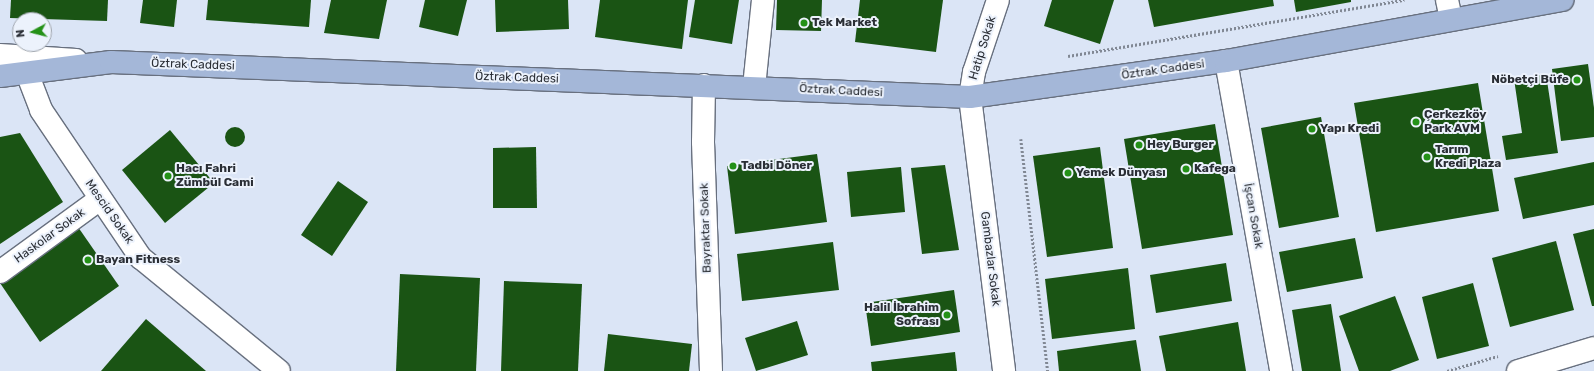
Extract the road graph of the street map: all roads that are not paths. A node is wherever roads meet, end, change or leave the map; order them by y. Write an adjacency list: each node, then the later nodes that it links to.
1 (763, 0): 11 (street)
2 (998, 0): 12 (street, Hatip Sokak)
3 (1563, 0): 4 (main road, Öztrak Caddesi)
4 (1449, 10): 6 (main road, Öztrak Caddesi)
5 (0, 55): 7 (street, Öztrak Caddesi)
6 (1226, 61): 12 (main road, Öztrak Caddesi); 20 (street, İşcan Sokak)
7 (111, 62): 8 (main road, Öztrak Caddesi); 10 (main road, Öztrak Caddesi)
8 (27, 73): 9 (main road, Öztrak Caddesi); 14 (street, Mescid Sokak)
9 (0, 76)
10 (704, 85): 11 (main road, Öztrak Caddesi); 18 (street, Bayraktar Sokak)
11 (754, 87): 12 (main road, Öztrak Caddesi)
12 (970, 97): 13 (street, Hatip Sokak)
13 (975, 146): 19 (street, Gambazlar Sokak)
14 (100, 199): 15 (street, Haskolar Sokak); 17 (street, Mescid Sokak)
15 (0, 272)
16 (1594, 348): 21 (street)
17 (279, 371)
18 (711, 371)
19 (1004, 371)
20 (1281, 371)
21 (1518, 371)

